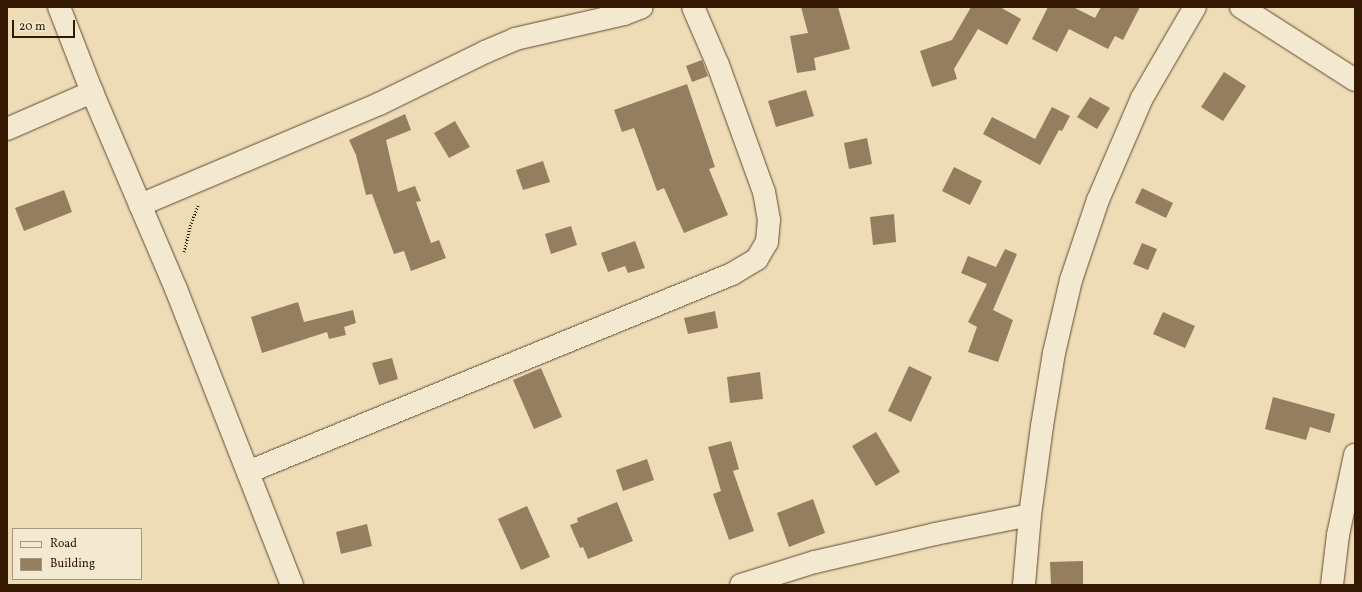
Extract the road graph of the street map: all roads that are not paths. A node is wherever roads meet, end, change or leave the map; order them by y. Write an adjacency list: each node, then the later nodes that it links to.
1 (59, 7): 7 (street)
2 (642, 7): 9 (street)
3 (693, 7): 11 (street)
4 (1195, 7): 12 (street)
5 (1241, 7): 6 (street)
6 (1355, 80)
7 (92, 92): 8 (street); 9 (street)
8 (7, 129)
9 (140, 205): 11 (street)
10 (1355, 455): 16 (street)
11 (248, 472): 13 (street)
12 (1030, 515): 14 (street); 15 (street)
13 (292, 585)
14 (741, 585)
15 (1024, 585)
16 (1332, 585)

